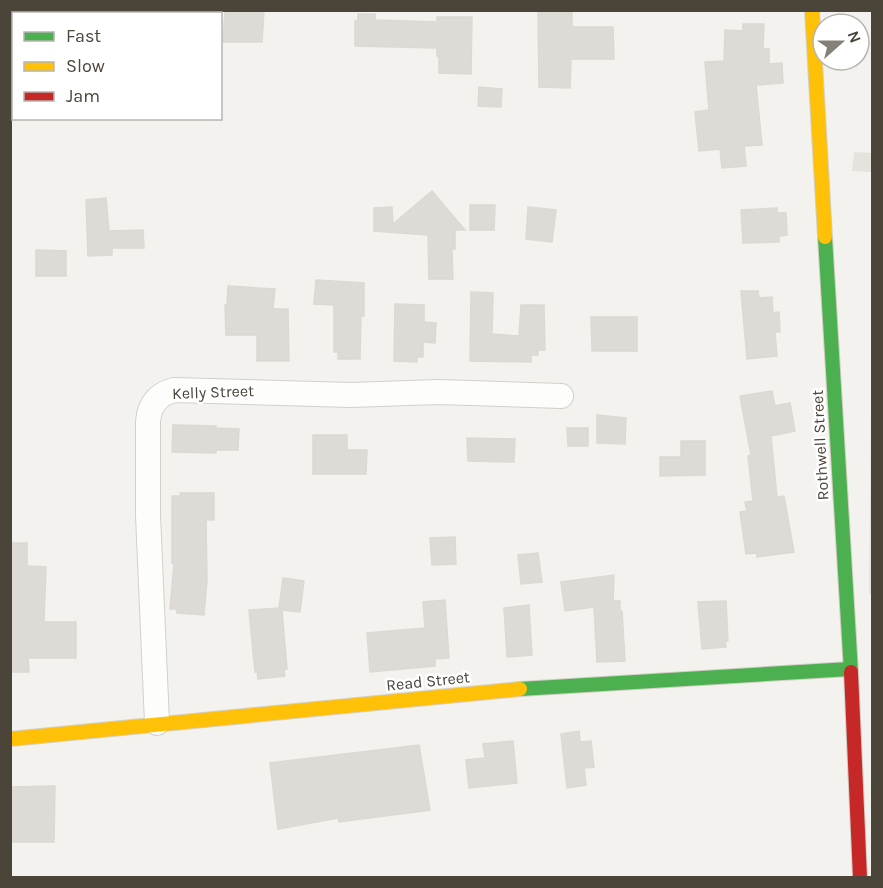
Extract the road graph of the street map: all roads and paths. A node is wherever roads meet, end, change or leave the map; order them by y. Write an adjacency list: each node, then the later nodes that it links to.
1 (812, 10): 3 (street, Rothwell Street)
2 (561, 396): 4 (street, Kelly Street)
3 (850, 669): 4 (street, Read Street); 6 (street, Rothwell Street)
4 (157, 723): 5 (street, Read Street)
5 (10, 740)
6 (860, 878)

